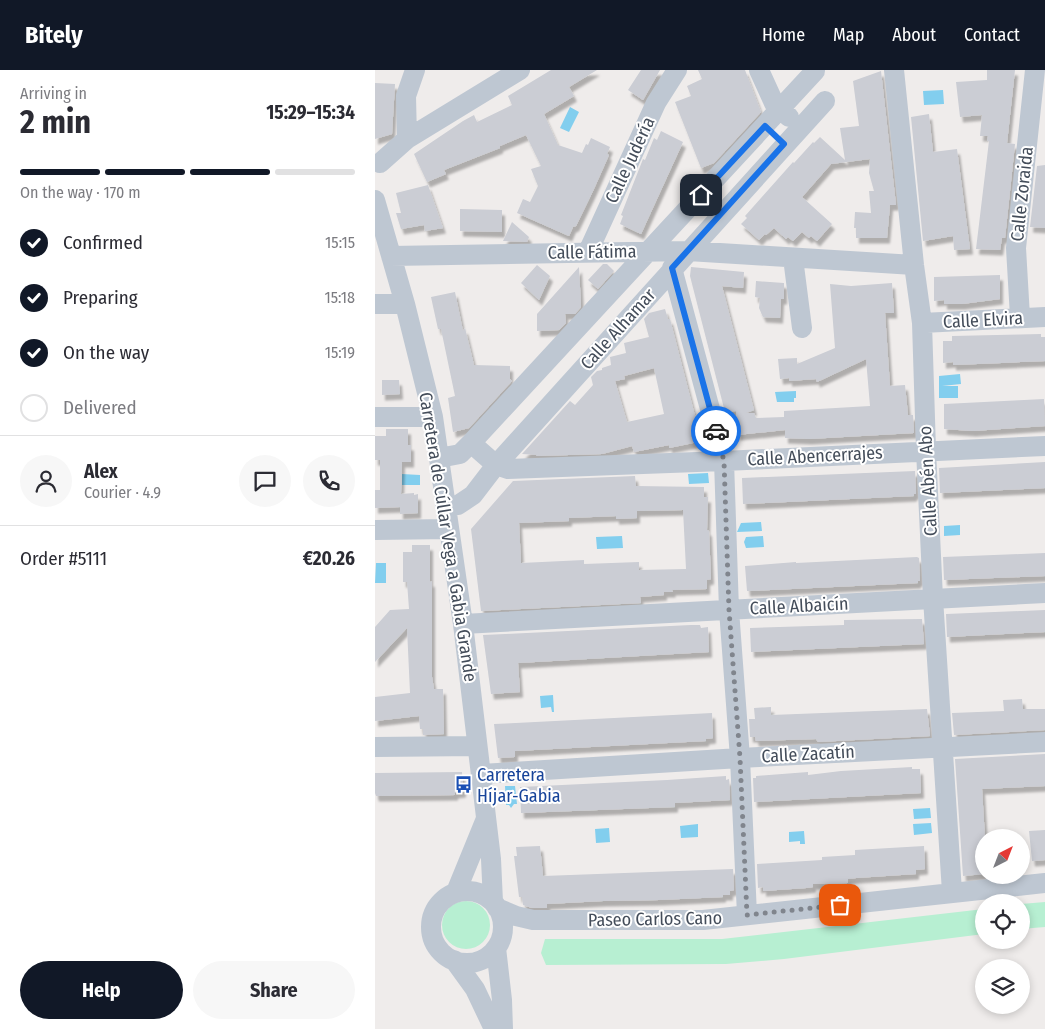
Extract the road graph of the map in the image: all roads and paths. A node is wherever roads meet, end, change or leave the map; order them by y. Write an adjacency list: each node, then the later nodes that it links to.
1 (415, 70): 12 (street)
2 (520, 70): 12 (street)
3 (677, 70): 19 (street, Calle Judería)
4 (759, 70): 9 (street)
5 (895, 70): 22 (street, Calle Abén Abo)
6 (1035, 70): 14 (street, Calle Zoraida)
7 (815, 71): 9 (street, Calle Alhamar)
8 (825, 101): 11 (street, Calle Alhamar)
9 (780, 109): 10 (street, Calle Alhamar); 11 (street)
10 (765, 126): 13 (street); 17 (street, Calle Alhamar)
11 (799, 127): 13 (street, Calle Alhamar)
12 (407, 139): 15 (street)
13 (784, 144): 18 (street, Calle Alhamar)
14 (1036, 156): 27 (street, Calle Zoraida)
15 (377, 167)
16 (375, 200): 20 (street, Carretera de Cúllar Vega a Gabia Grande)
17 (650, 250): 18 (street, Calle Fátima); 19 (street, Calle Fátima); 30 (street, Calle Alhamar)
18 (688, 251): 21 (street, Calle Fátima); 23 (street, Calle Alhamar)
19 (588, 252): 20 (street, Calle Fátima)
20 (391, 256): 25 (street, Carretera de Cúllar Vega a Gabia Grande)
21 (793, 258): 22 (street, Calle Fátima); 29 (street)
22 (914, 266): 28 (street, Calle Abén Abo)
23 (672, 268): 31 (street, Calle Alhamar); 38 (street)
24 (375, 304): 25 (street)
25 (405, 304): 32 (street, Carretera de Cúllar Vega a Gabia Grande)
26 (1045, 317): 27 (street, Calle Elvira)
27 (1020, 318): 28 (street, Calle Elvira)
28 (922, 322): 36 (street, Calle Abén Abo)
29 (802, 328)
30 (549, 359): 31 (street, Calle Alhamar); 34 (street, Calle Alhamar)
31 (572, 380): 39 (street, Calle Alhamar)
32 (433, 416): 33 (street); 37 (street, Carretera de Cúllar Vega a Gabia Grande)
33 (375, 417)
34 (471, 444): 37 (street, Calle Alhamar); 39 (street)
35 (1045, 446): 36 (street, Calle Abencerrajes)
36 (926, 450): 38 (street, Calle Abencerrajes); 44 (street, Calle Abén Abo)
37 (439, 458): 40 (street, Carretera de Cúllar Vega a Gabia Grande)
38 (724, 461): 39 (street, Calle Abencerrajes); 45 (street)
39 (496, 465): 40 (street, Calle Alhamar)
40 (445, 506): 41 (street, Carretera de Cúllar Vega a Gabia Grande)
41 (449, 529): 42 (street); 46 (street, Carretera de Cúllar Vega a Gabia Grande)
42 (375, 530)
43 (1045, 593): 44 (street, Calle Albaicín)
44 (933, 598): 45 (street, Calle Albaicín); 50 (street, Calle Abén Abo)
45 (729, 610): 46 (street, Calle Albaicín); 51 (street)
46 (463, 624): 48 (street, Carretera de Cúllar Vega a Gabia Grande)
47 (1045, 742): 50 (street, Calle Zacatín)
48 (477, 746): 49 (street); 52 (street, Carretera de Cúllar Vega a Gabia Grande)
49 (375, 747)
50 (942, 747): 51 (street, Calle Zacatín); 56 (street, Calle Abén Abo)
51 (740, 758): 52 (street, Calle Zacatín); 58 (street)
52 (481, 774): 53 (street, Carretera de Cúllar Vega a Gabia Grande)
53 (486, 819): 55 (street, Carretera de Cúllar Vega a Gabia Grande); 57 (street, Carretera de Cúllar Vega a Gabia Grande)
54 (1045, 883): 56 (street, Paseo Carlos Cano)
55 (456, 892): 57 (street); 61 (street)
56 (952, 892): 58 (street, Paseo Carlos Cano)
57 (495, 905): 59 (street, Paseo Carlos Cano); 60 (street)
58 (747, 915): 59 (street, Paseo Carlos Cano)
59 (533, 920): 60 (street, Paseo Carlos Cano)
60 (498, 944): 61 (street); 63 (street)
61 (454, 960): 62 (street)
62 (494, 1029)
63 (503, 1029)

